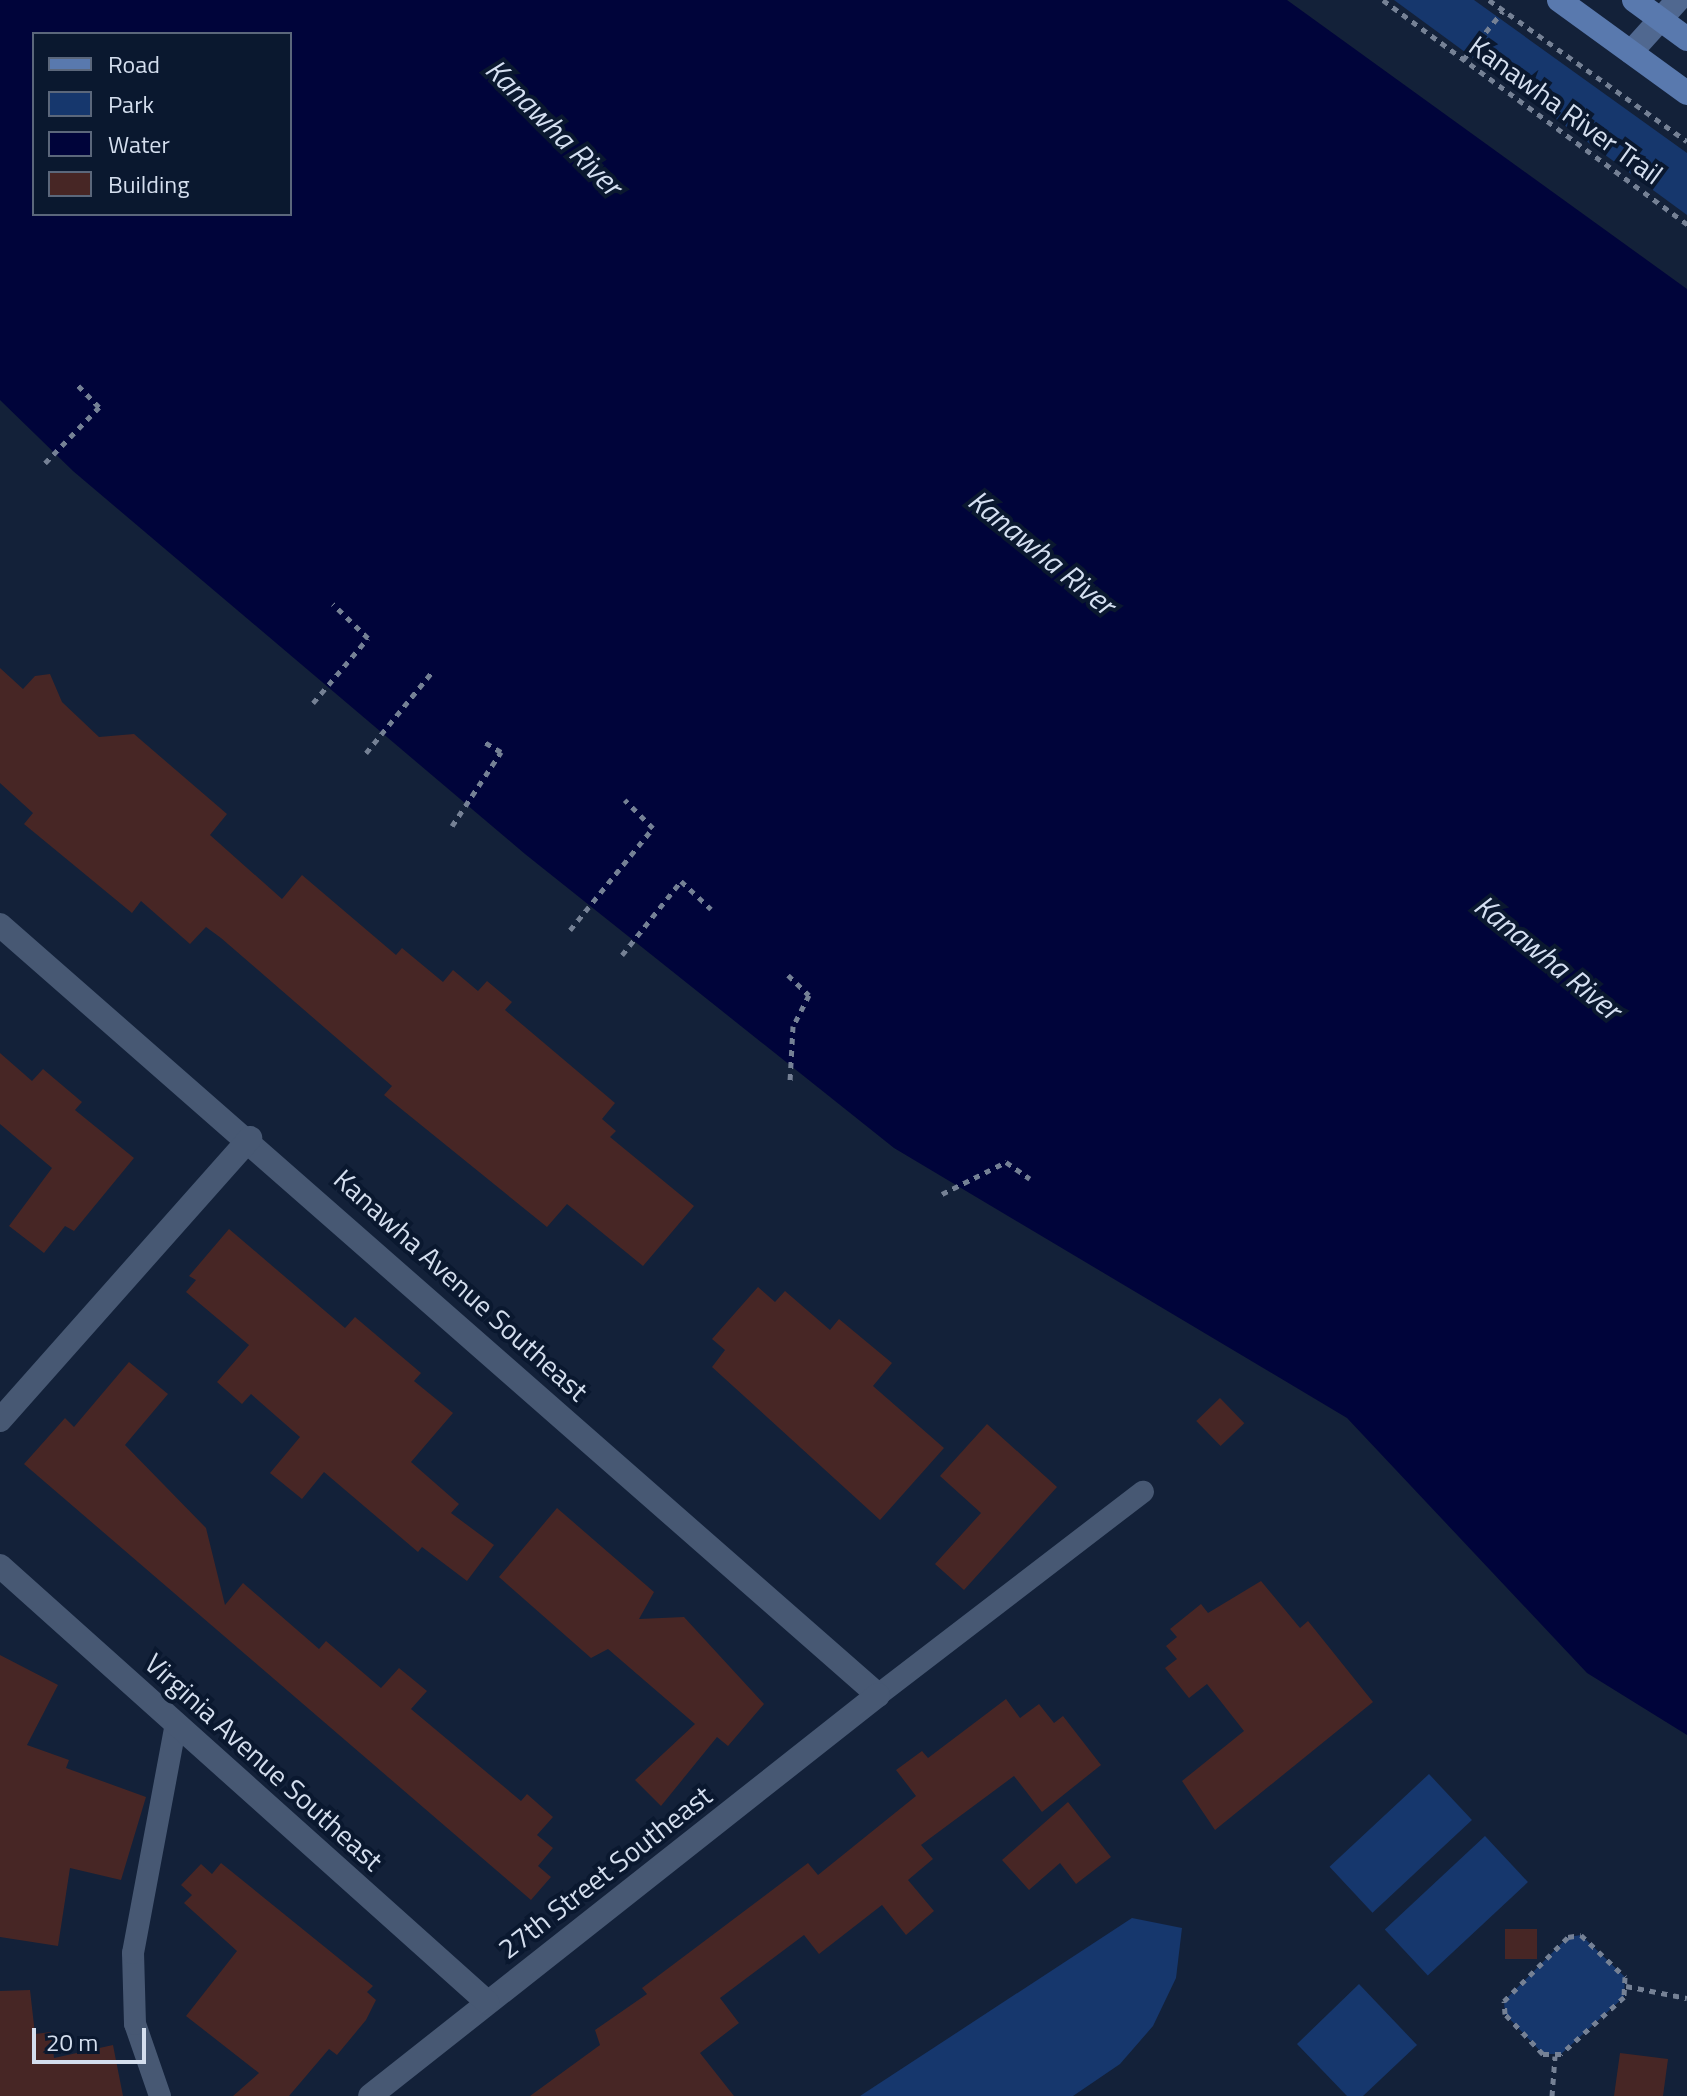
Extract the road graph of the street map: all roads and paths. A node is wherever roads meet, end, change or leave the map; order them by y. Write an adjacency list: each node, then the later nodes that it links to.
1 (1383, 0): 10 (path, Kanawha River Trail)
2 (1489, 0): 6 (path)
3 (1559, 0): 9 (main road)
4 (1634, 0): 7 (main road)
5 (1678, 0): 7 (street)
6 (1503, 11): 10 (path); 12 (path)
7 (1660, 19): 8 (main road); 9 (street)
8 (1687, 39)
9 (1631, 52): 11 (main road)
10 (1463, 60): 13 (path, Kanawha River Trail)
11 (1687, 93)
12 (1687, 141)
13 (1687, 224)
14 (78, 385): 15 (path)
15 (45, 463)
16 (333, 604): 18 (path)
17 (432, 672): 20 (path)
18 (313, 703)
19 (483, 741): 22 (path)
20 (366, 753)
21 (625, 800): 25 (path)
22 (452, 826)
23 (711, 909): 26 (path)
24 (0, 925): 29 (street, Kanawha Avenue Southeast)
25 (570, 930)
26 (622, 955)
27 (788, 975): 28 (path)
28 (790, 1082)
29 (250, 1138): 32 (street); 35 (street, Kanawha Avenue Southeast)
30 (1030, 1179): 31 (path)
31 (942, 1194)
32 (0, 1420)
33 (1143, 1492): 35 (lane)
34 (0, 1566): 36 (street, Virginia Avenue Southeast)
35 (878, 1695): 39 (street, 27th Street Southeast)
36 (176, 1723): 39 (street, Virginia Avenue Southeast); 41 (lane)
37 (1626, 1986): 38 (path); 40 (path); 40 (path)
38 (1687, 1998)
39 (487, 2002): 42 (street, 27th Street Southeast)
40 (1555, 2056): 43 (path)
41 (160, 2096)
42 (370, 2096)
43 (1552, 2096)

